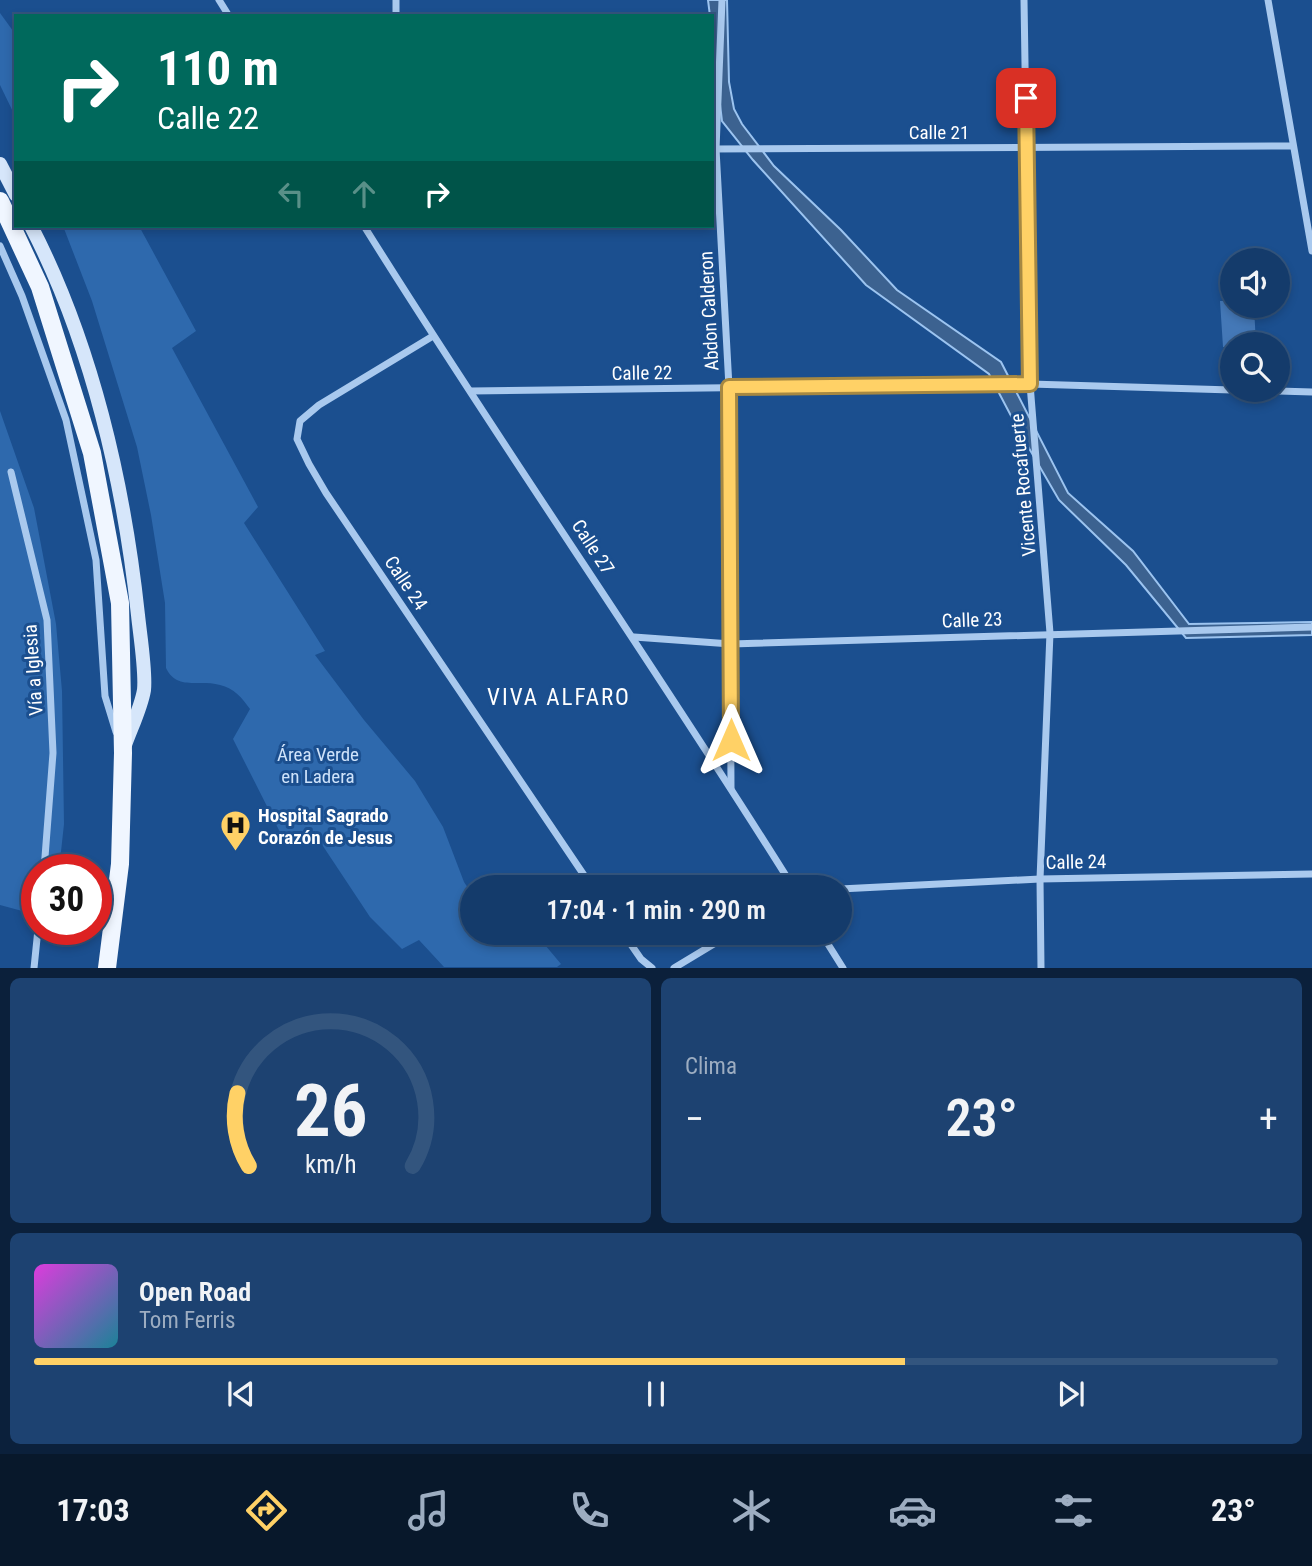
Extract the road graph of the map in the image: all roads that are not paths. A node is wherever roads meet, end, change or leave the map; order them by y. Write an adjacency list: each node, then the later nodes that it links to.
1 (722, 0): 6 (street, Abdon Calderon)
2 (1024, 0): 5 (street, Vicente Rocafuerte)
3 (1268, 0): 4 (street)
4 (1292, 146): 5 (street, Calle 21); 13 (street)
5 (1026, 147): 6 (street, Calle 21); 15 (street, Vicente Rocafuerte)
6 (714, 149): 16 (street, Abdon Calderon)
7 (0, 164): 8 (main road)
8 (14, 191)
9 (0, 201): 26 (main road)
10 (33, 228): 26 (main road)
11 (365, 228): 14 (street, Calle 27)
12 (0, 246): 26 (street)
13 (1312, 251)
14 (433, 336): 18 (street, Calle 27); 30 (street, Calle 24)
15 (1030, 384): 16 (street, Calle 22); 17 (street, Calle 22); 23 (street, Vicente Rocafuerte)
16 (729, 387): 18 (street, Calle 22); 25 (street, Abdon Calderon)
17 (1220, 390)
18 (471, 391): 24 (street, Calle 27)
19 (1290, 391): 20 (street)
20 (1312, 392)
21 (11, 472): 28 (street, Vía a Iglesia)
22 (1312, 627): 23 (street, Calle 23)
23 (1050, 633): 25 (street, Calle 23); 32 (street, Vicente Rocafuerte)
24 (634, 637): 25 (street, Calle 23); 27 (street, Calle 27)
25 (731, 644): 27 (street, Abdon Calderon)
26 (123, 753): 39 (main road)
27 (731, 788): 31 (street, Calle 27)
28 (45, 854)
29 (1312, 874): 32 (street, Calle 24)
30 (585, 875)
31 (785, 875)
32 (1040, 879): 33 (street, Calle 24); 43 (street, Vicente Rocafuerte)
33 (852, 888)
34 (36, 945): 38 (street)
35 (631, 945): 40 (street)
36 (712, 945): 41 (street)
37 (829, 945): 42 (street)
38 (34, 968)
39 (107, 968)
40 (652, 968)
41 (674, 968)
42 (843, 968)
43 (1041, 968)

